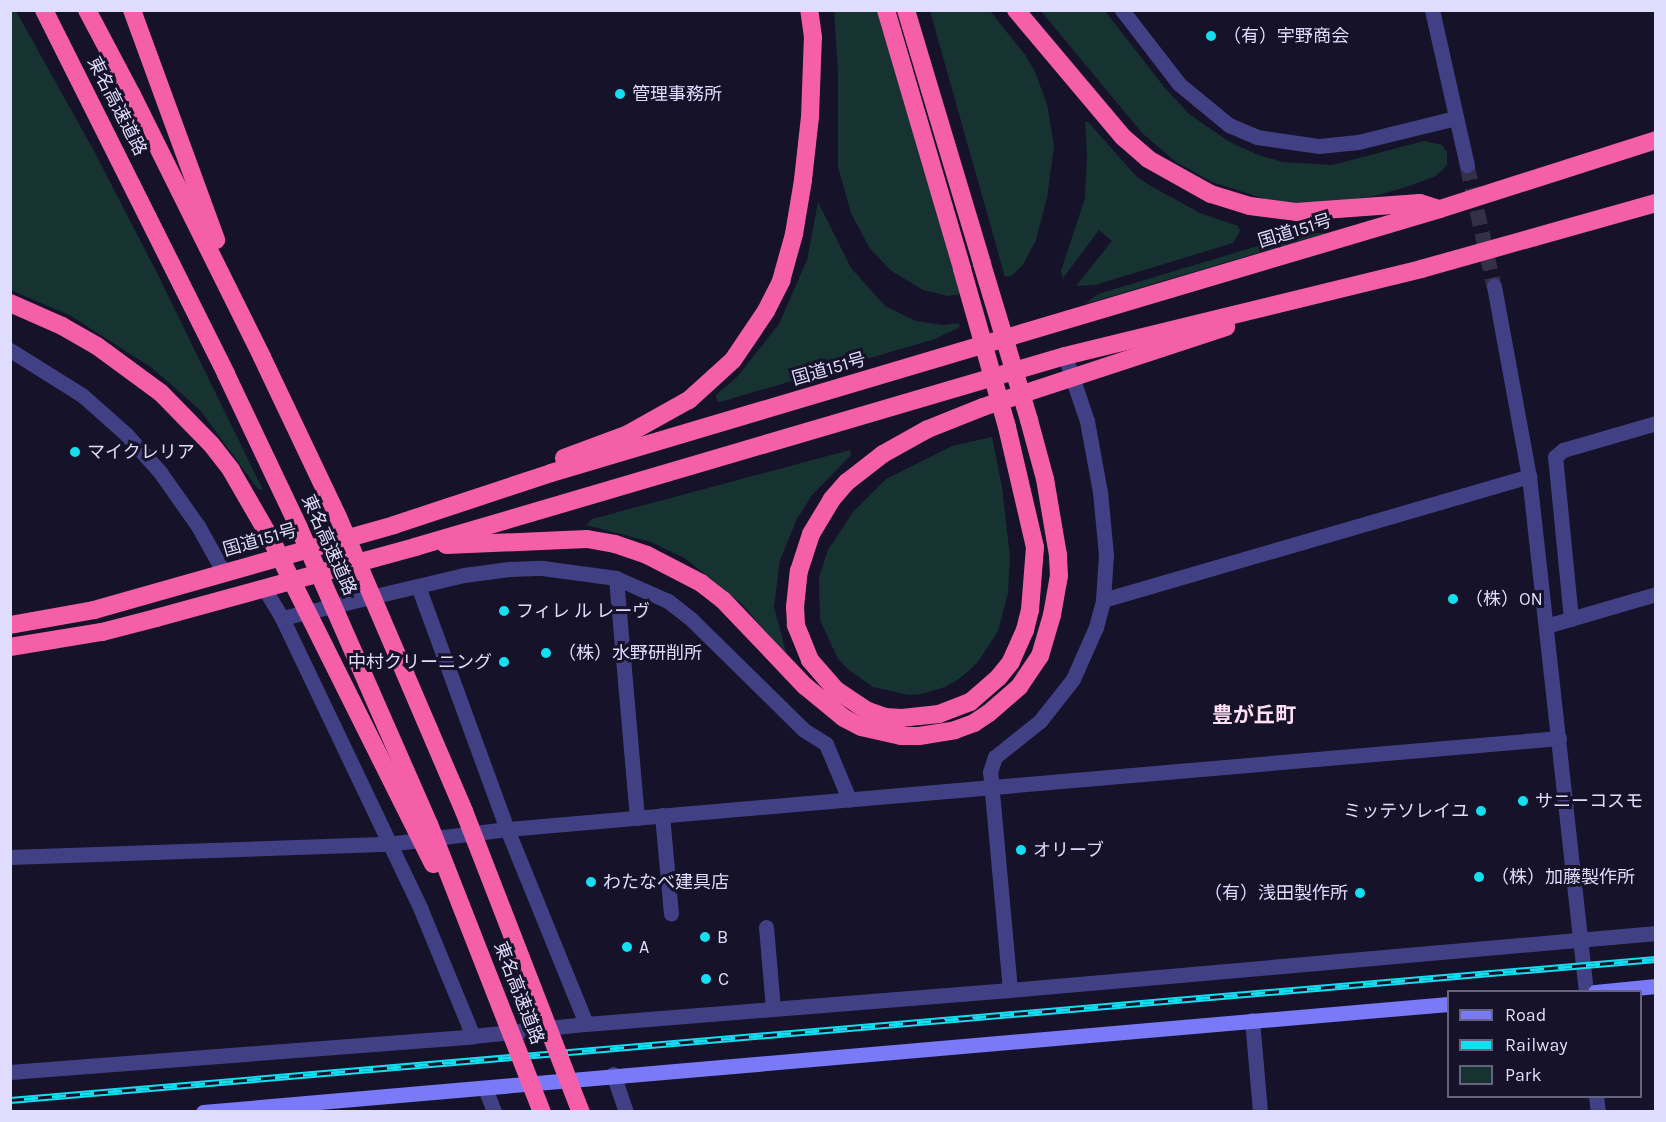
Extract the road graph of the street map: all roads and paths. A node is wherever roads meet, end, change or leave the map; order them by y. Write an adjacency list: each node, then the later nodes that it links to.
1 (44, 10): 49 (highway, 東名高速道路, bridge)
2 (87, 10): 20 (highway, 東名高速道路)
3 (132, 10): 20 (highway)
4 (809, 10): 23 (highway)
5 (886, 10): 21 (highway, bridge)
6 (906, 10): 25 (highway, bridge)
7 (1016, 10): 14 (highway)
8 (1122, 10): 10 (street)
9 (1432, 10): 10 (street)
10 (1456, 118): 12 (street)
11 (1656, 140): 14 (highway, 国道151号)
12 (1467, 165)
13 (1656, 203): 15 (highway)
14 (1440, 209): 23 (highway, 国道151号)
15 (1365, 281): 19 (highway); 21 (highway)
16 (1494, 286): 24 (street)
17 (10, 303): 49 (highway, bridge)
18 (10, 350): 26 (street)
19 (1065, 356): 21 (street); 25 (highway)
20 (262, 357): 65 (highway, 東名高速道路, bridge)
21 (1072, 377): 31 (street)
22 (1656, 423): 33 (street)
23 (551, 473): 26 (highway, 国道151号)
24 (1529, 476): 31 (street); 35 (street)
25 (415, 547): 29 (highway)
26 (224, 573): 34 (highway, 国道151号)
27 (616, 578): 28 (street); 39 (street); 41 (street)
28 (418, 586): 32 (street); 42 (street)
29 (264, 588): 32 (street); 36 (highway)
30 (1656, 594): 33 (street)
31 (1103, 600): 38 (street)
32 (282, 618): 43 (street)
33 (1571, 619): 35 (street)
34 (10, 625)
35 (1546, 626): 37 (street)
36 (10, 647)
37 (1559, 738): 38 (street); 48 (street)
38 (991, 787): 39 (street); 51 (street)
39 (849, 799): 40 (street)
40 (662, 815): 41 (street); 45 (street)
41 (637, 818): 42 (street)
42 (507, 829): 43 (street); 57 (street)
43 (388, 844): 44 (street); 58 (street)
44 (10, 857)
45 (671, 914)
46 (766, 927): 55 (street)
47 (1656, 933): 48 (street)
48 (1582, 940): 51 (street); 52 (street)
49 (494, 986): 64 (highway, 東名高速道路, bridge)
50 (1656, 986): 53 (street)
51 (1010, 990): 55 (street)
52 (1587, 990)
53 (1615, 990)
54 (1447, 1004): 56 (street)
55 (773, 1009): 57 (street)
56 (1252, 1020): 60 (street); 67 (street)
57 (586, 1024): 58 (street)
58 (473, 1036): 59 (street)
59 (10, 1072)
60 (614, 1074): 61 (street); 66 (street)
61 (485, 1088): 62 (street); 63 (street)
62 (203, 1112)
63 (494, 1112)
64 (542, 1112)
65 (582, 1112)
66 (627, 1112)
67 (1260, 1112)

